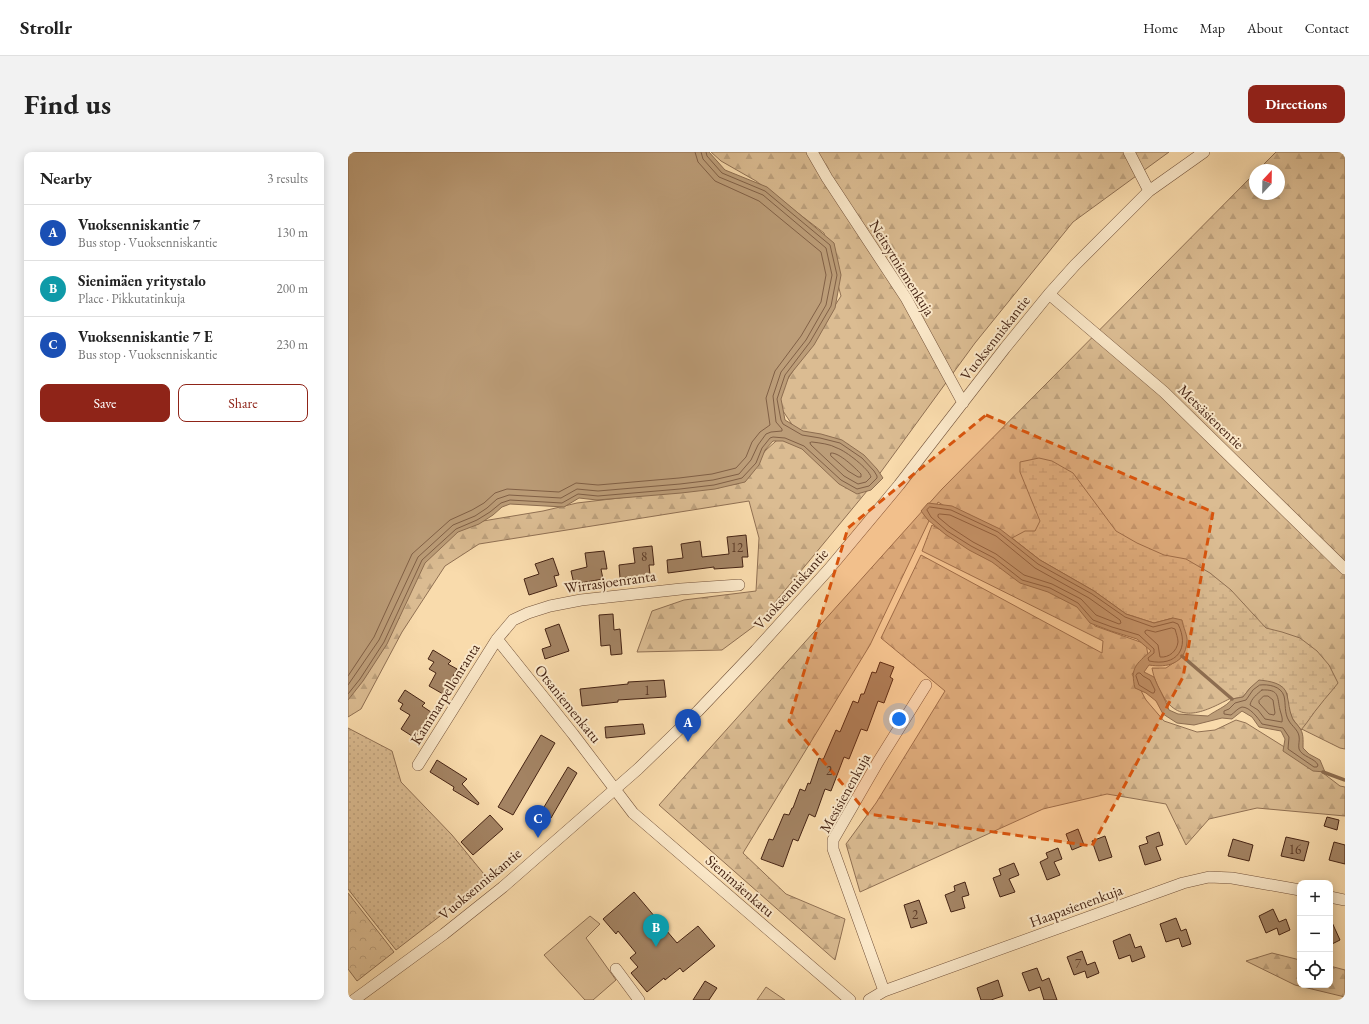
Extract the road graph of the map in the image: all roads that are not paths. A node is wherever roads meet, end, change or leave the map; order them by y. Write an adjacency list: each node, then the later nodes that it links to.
1 (812, 152): 6 (street, Neitsytniemenkuja)
2 (1130, 152): 4 (street)
3 (1204, 152): 4 (street, Vuoksenniskantie)
4 (1149, 191): 5 (street, Vuoksenniskantie)
5 (1049, 294): 6 (street, Vuoksenniskantie); 7 (street, Metsäsienentie)
6 (963, 403): 12 (street, Vuoksenniskantie)
7 (1345, 569)
8 (738, 585): 9 (street, Wirrasjoenranta)
9 (497, 639): 11 (street, Kammarpellonranta); 12 (street, Otsaniemenkatu)
10 (926, 685): 17 (street, Mesisienenkuja)
11 (418, 765)
12 (616, 789): 18 (street, Vuoksenniskantie); 20 (street, Sienimäenkatu)
13 (1297, 889): 17 (street, Haapasienenkuja)
14 (1333, 898): 15 (street)
15 (1345, 900)
16 (616, 969): 19 (street)
17 (884, 990): 21 (street, Haapasienenkuja)
18 (354, 1000)
19 (639, 1000)
20 (850, 1000)
21 (869, 1000)

